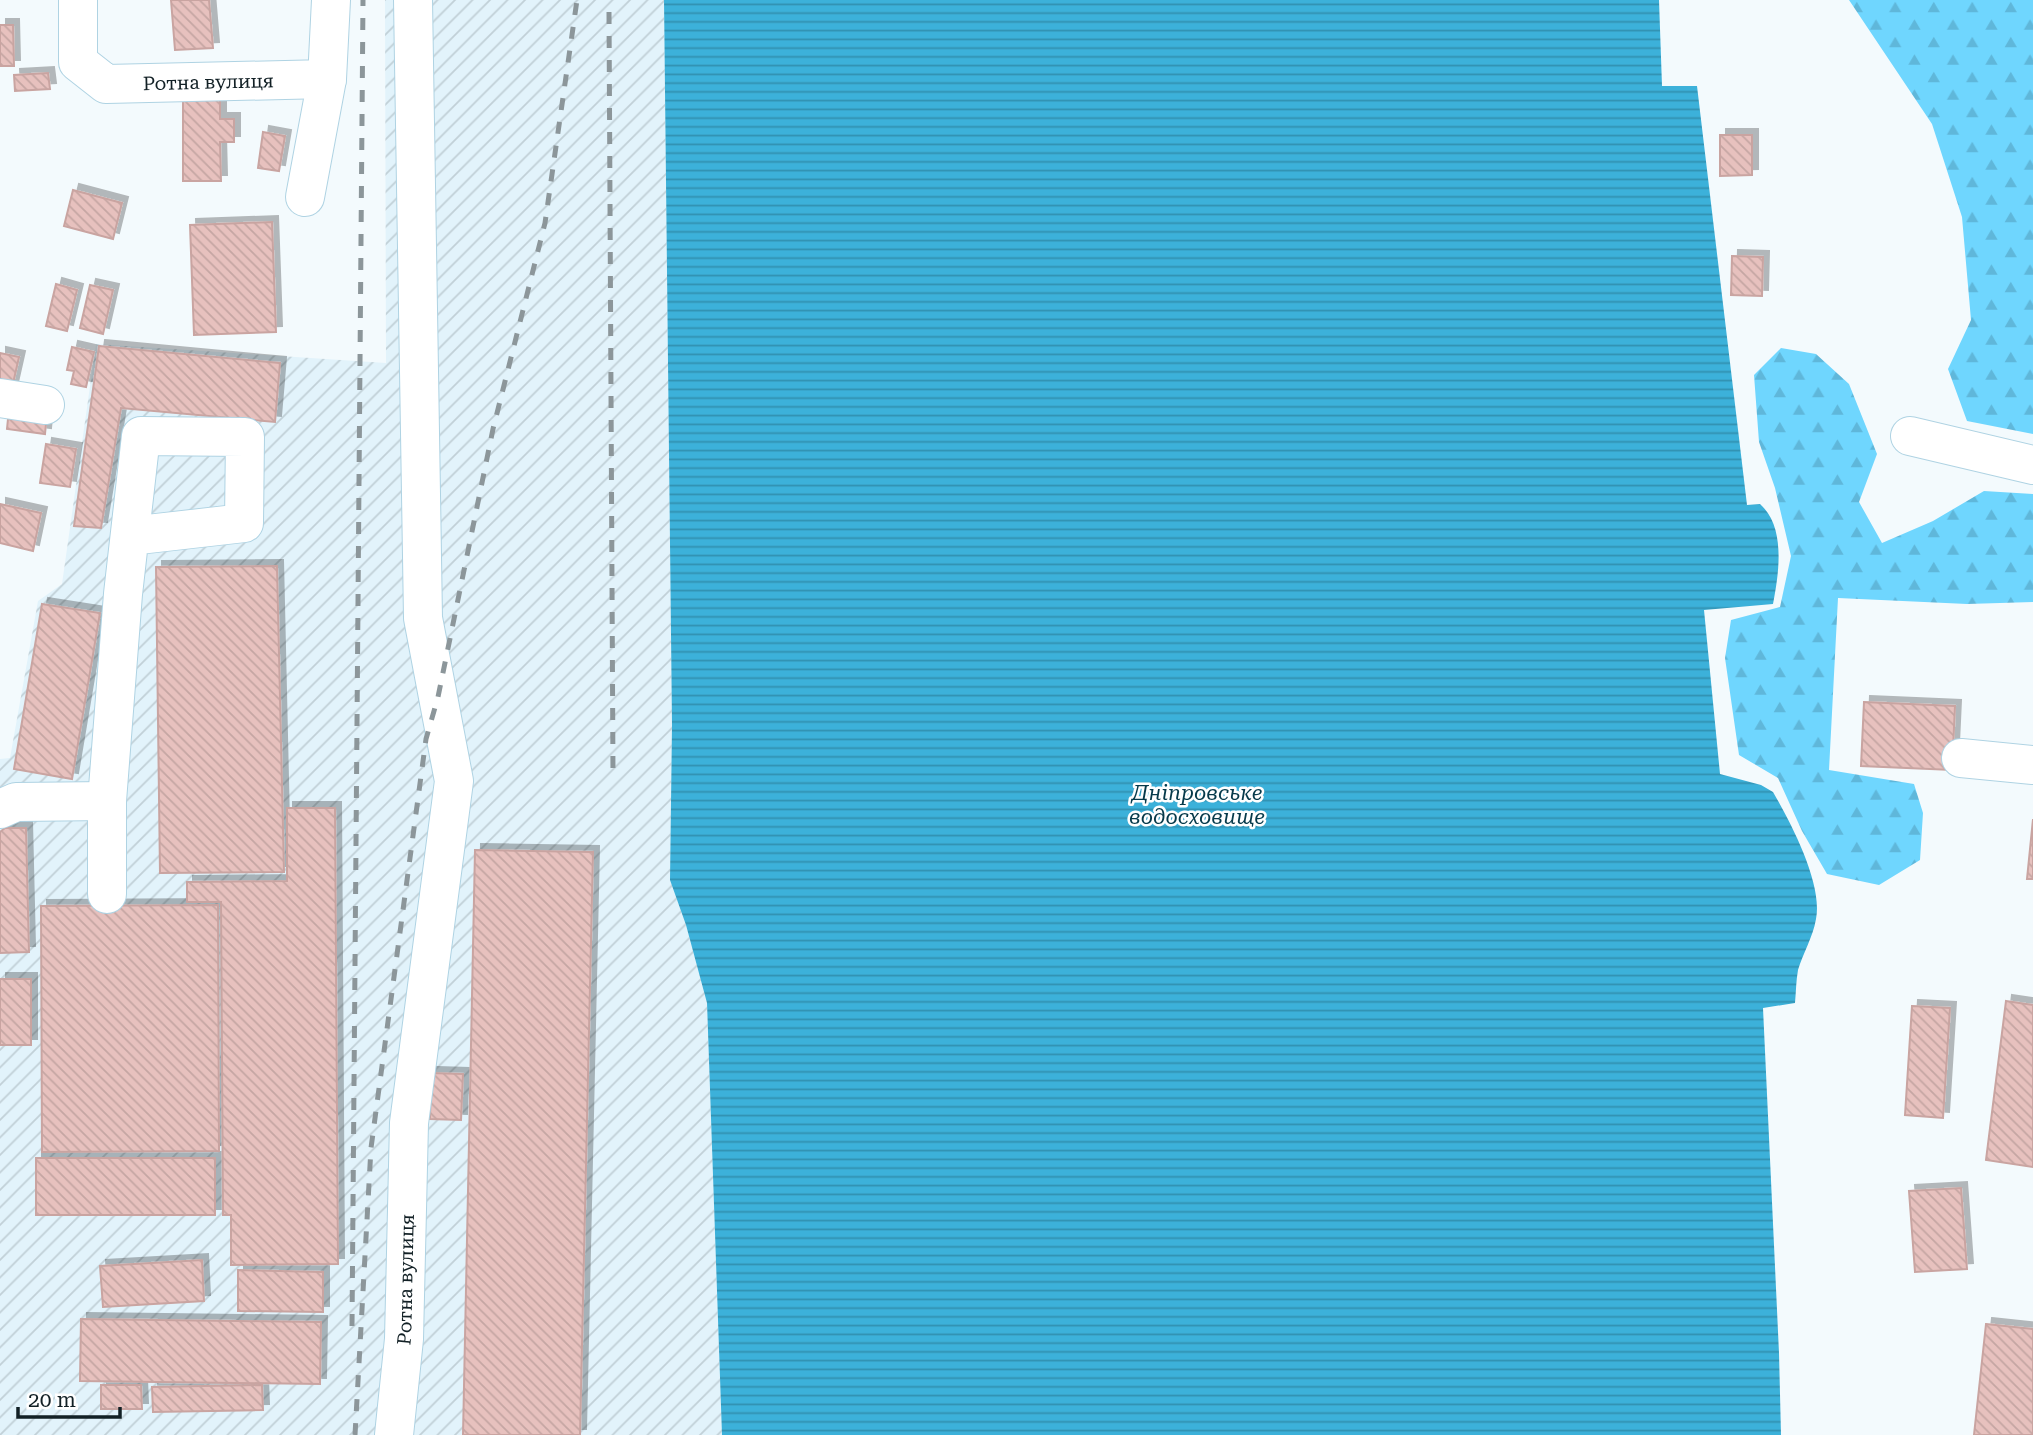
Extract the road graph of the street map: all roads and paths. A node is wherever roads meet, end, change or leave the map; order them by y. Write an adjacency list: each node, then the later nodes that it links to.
1 (78, 0): 4 (street, Ротна вулиця)
2 (331, 0): 4 (street)
3 (413, 0): 16 (street, Ротна вулиця)
4 (327, 79): 5 (street)
5 (305, 197)
6 (0, 398): 7 (street)
7 (45, 405)
8 (1910, 436): 9 (street)
9 (2033, 465)
10 (130, 536): 13 (street)
11 (1961, 758): 12 (street)
12 (2033, 765)
13 (107, 801): 14 (street); 15 (street)
14 (0, 809)
15 (107, 894)
16 (394, 1435)

